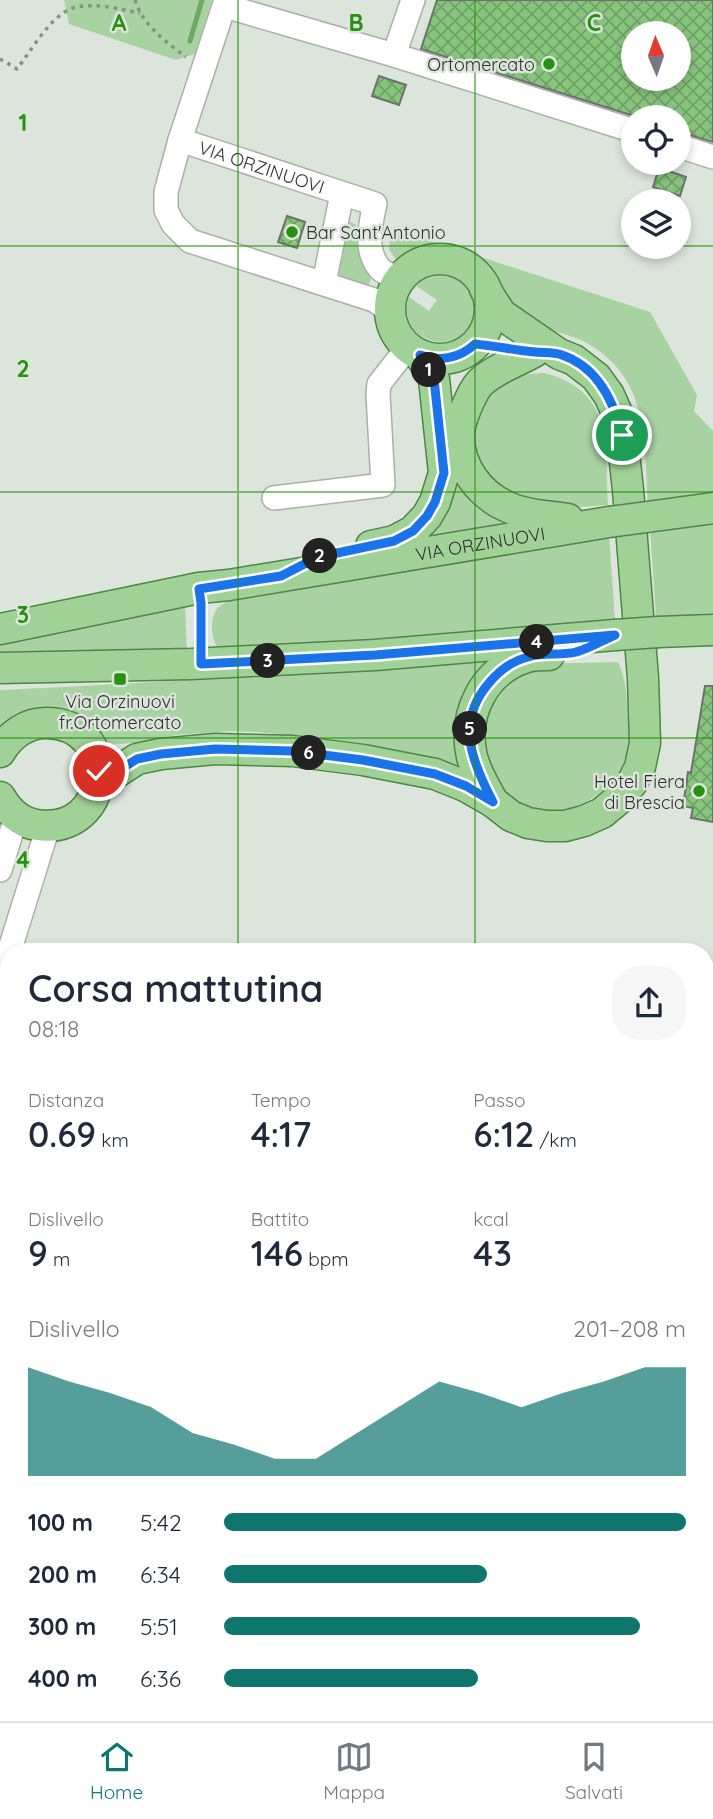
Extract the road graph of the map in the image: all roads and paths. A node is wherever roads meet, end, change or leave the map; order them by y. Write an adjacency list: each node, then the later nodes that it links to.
1 (135, 0): 4 (path)
2 (413, 0): 5 (street)
3 (226, 3): 5 (street); 7 (street, VIA ORZINUOVI)
4 (140, 13): 6 (path); 7 (path)
5 (394, 55): 8 (street)
6 (0, 59)
7 (204, 71): 9 (street, VIA ORZINUOVI)
8 (621, 127)
9 (180, 139): 12 (street, VIA ORZINUOVI); 14 (street, VIA ORZINUOVI)
10 (691, 150): 11 (street)
11 (713, 157)
12 (342, 194): 13 (street, VIA ORZINUOVI); 14 (street, VIA ORZINUOVI)
13 (400, 279): 15 (main road); 16 (main road)
14 (324, 283): 16 (street, VIA ORZINUOVI)
15 (485, 289): 17 (main road); 19 (main road)
16 (390, 311): 18 (main road)
17 (466, 350): 18 (main road); 19 (main road); 20 (main road)
18 (414, 351): 21 (street); 24 (main road)
19 (546, 353): 20 (main road); 35 (main road)
20 (458, 431): 23 (main road)
21 (274, 498)
22 (713, 508): 23 (main road, VIA ORZINUOVI, bridge)
23 (606, 522): 24 (main road, VIA ORZINUOVI)
24 (281, 576): 25 (main road, VIA ORZINUOVI)
25 (199, 589): 26 (main road, VIA ORZINUOVI); 29 (path)
26 (0, 629)
27 (713, 630): 28 (main road, bridge)
28 (615, 635): 29 (main road); 35 (main road)
29 (201, 664): 30 (main road)
30 (0, 668)
31 (92, 748): 32 (main road); 33 (main road); 34 (main road)
32 (0, 752)
33 (137, 759): 34 (main road); 35 (main road)
34 (99, 783): 37 (main road)
35 (493, 802)
36 (5, 805): 37 (main road); 38 (street)
37 (48, 827): 39 (street)
38 (0, 870)
39 (12, 943)

